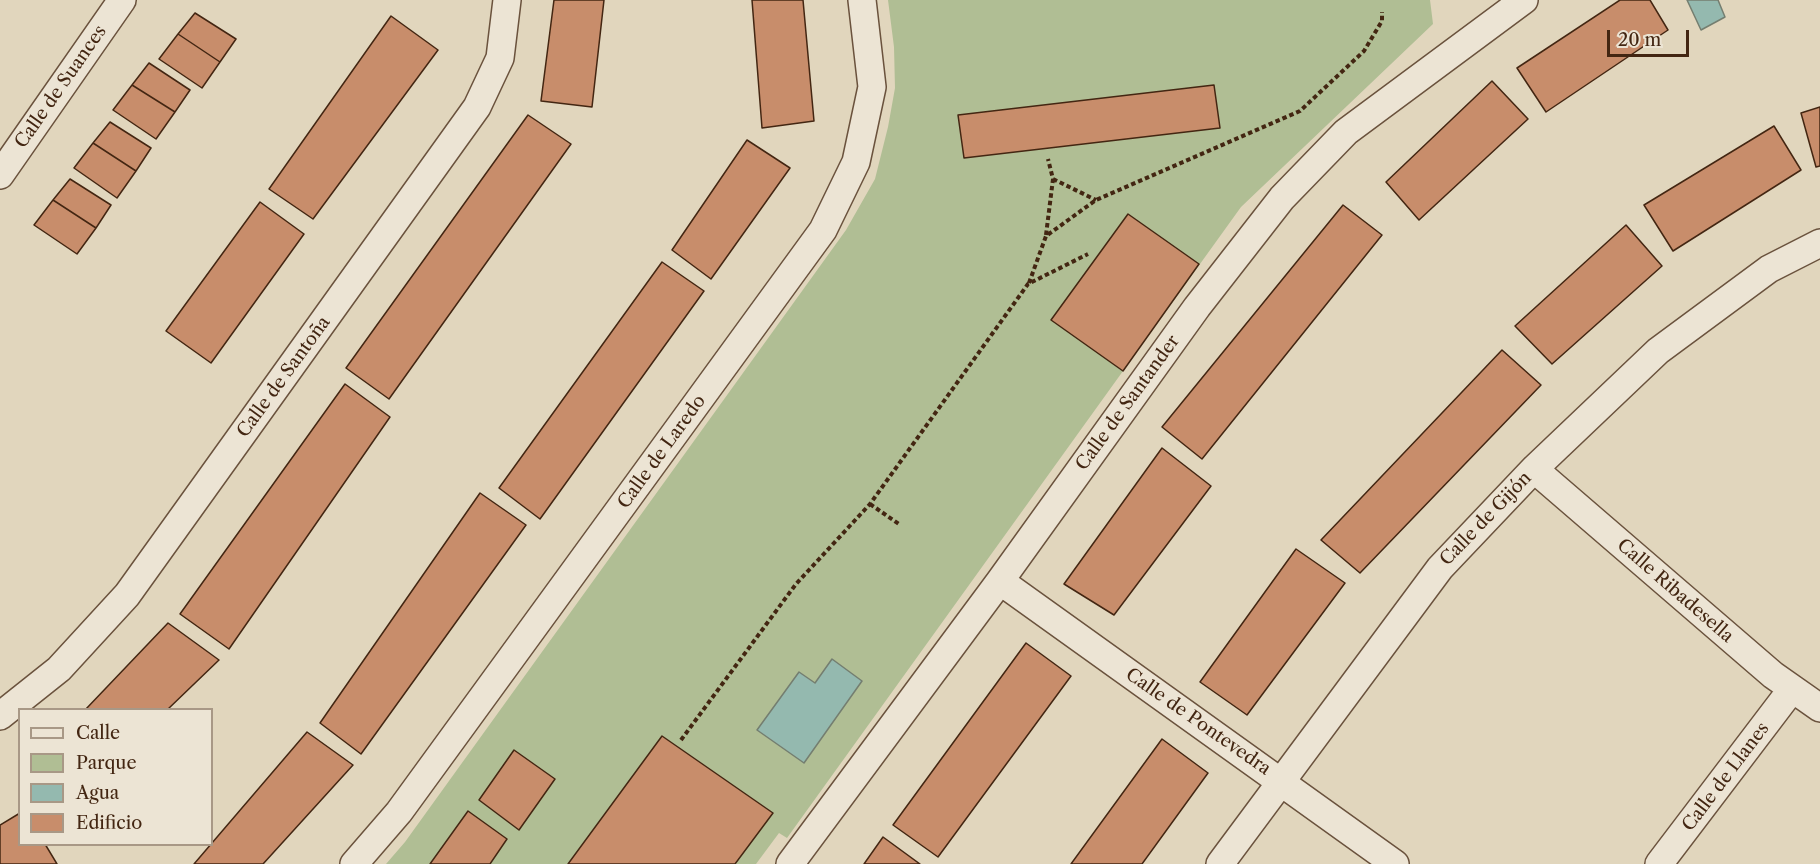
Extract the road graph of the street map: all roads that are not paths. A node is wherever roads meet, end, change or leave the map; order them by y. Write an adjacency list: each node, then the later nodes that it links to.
1 (122, 0): 5 (street, Calle de Suances)
2 (507, 0): 11 (street, Calle de Santoña)
3 (862, 0): 13 (street, Calle de Laredo)
4 (1524, 0): 8 (street, Calle de Santander)
5 (0, 175)
6 (1820, 243): 7 (street, Calle de Gijón)
7 (1534, 469): 9 (street, Calle Ribadesella); 12 (street, Calle de Gijón)
8 (1000, 581): 12 (street, Calle de Pontevedra); 14 (street, Calle de Santander)
9 (1792, 689): 10 (street, Calle Ribadesella); 17 (street, Calle de Llanes)
10 (1820, 708)
11 (0, 716)
12 (1280, 781): 15 (street, Calle de Gijón); 16 (street, Calle de Pontevedra)
13 (354, 864)
14 (790, 864)
15 (1220, 864)
16 (1395, 864)
17 (1659, 864)

